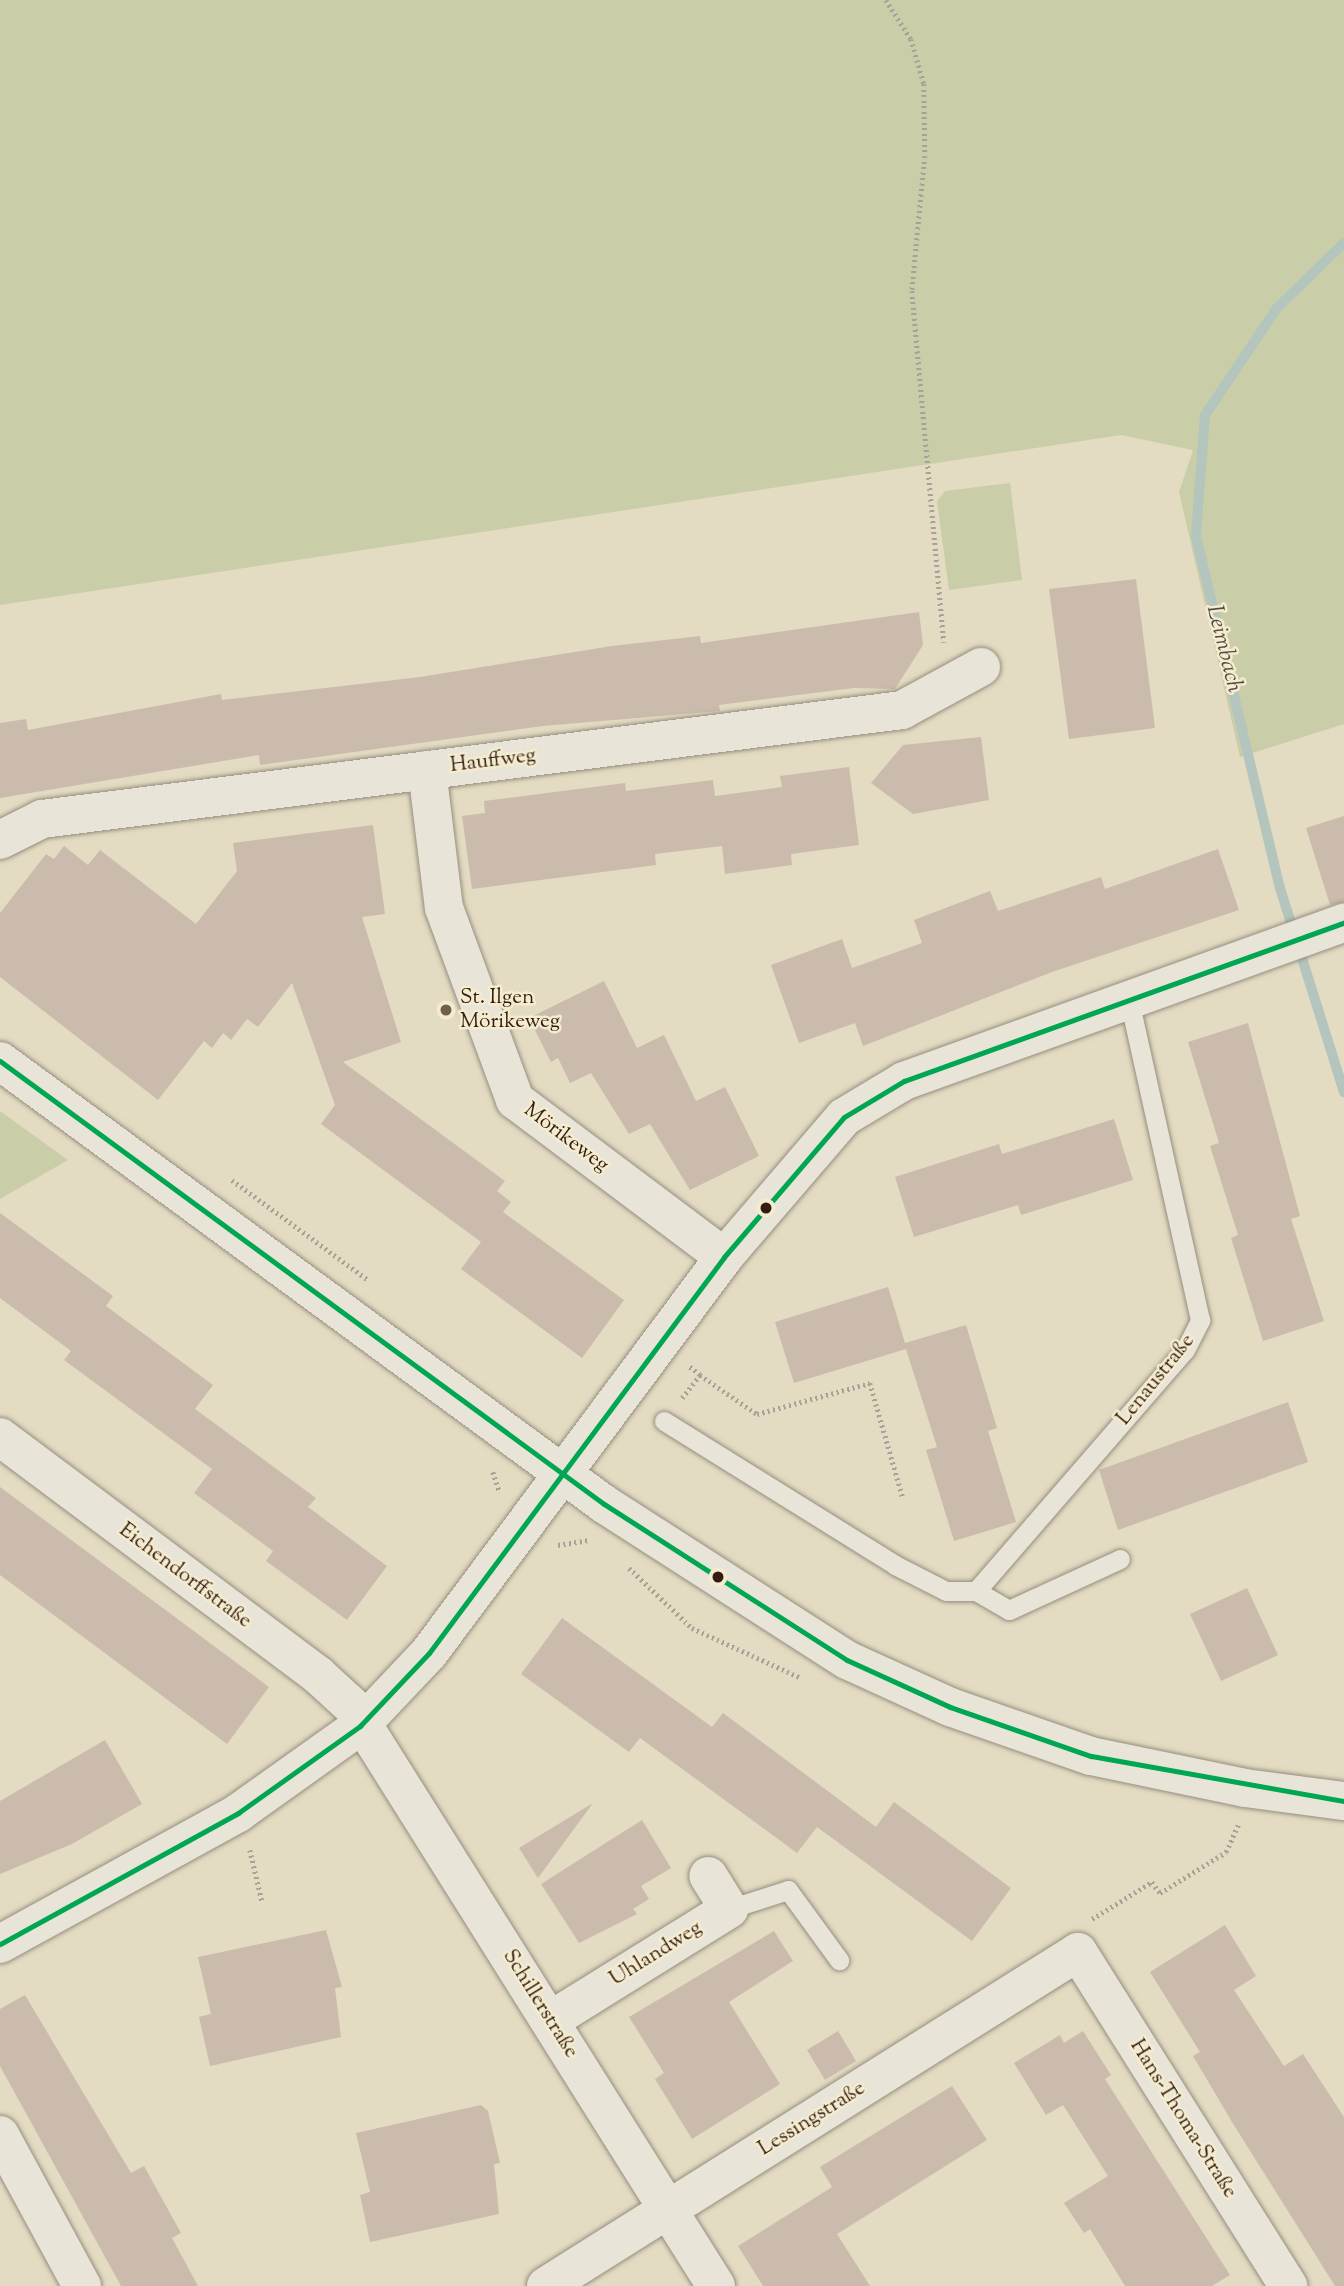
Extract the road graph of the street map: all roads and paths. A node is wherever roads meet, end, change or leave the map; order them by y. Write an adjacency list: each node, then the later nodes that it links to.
1 (886, 0): 2 (path)
2 (966, 676): 3 (street, Hauffweg)
3 (427, 770): 4 (street, Hauffweg); 8 (street, Mörikeweg)
4 (0, 841)
5 (1335, 926): 6 (street)
6 (1129, 999): 8 (street); 15 (lane, Lenaustraße)
7 (0, 1061): 12 (street)
8 (724, 1256): 12 (street)
9 (699, 1375): 13 (path)
10 (664, 1421): 15 (lane)
11 (0, 1437): 16 (street, Eichendorffstraße)
12 (564, 1475): 16 (street); 17 (street)
13 (903, 1499)
14 (1121, 1559): 15 (lane)
15 (976, 1591)
16 (364, 1721): 18 (street); 26 (street, Schillerstraße)
17 (1344, 1801)
18 (238, 1813): 21 (path); 23 (street)
19 (1238, 1825): 24 (path)
20 (708, 1876): 22 (street)
21 (262, 1901)
22 (729, 1909): 25 (lane); 26 (street, Uhlandweg)
23 (0, 1944)
24 (1078, 1952): 28 (street, Lessingstraße); 32 (street, Hans-Thoma-Straße)
25 (839, 1960)
26 (551, 2020): 28 (street, Schillerstraße)
27 (0, 2135): 29 (street)
28 (668, 2209): 30 (street, Lessingstraße); 31 (street, Schillerstraße)
29 (82, 2286)
30 (546, 2286)
31 (716, 2286)
32 (1289, 2286)

